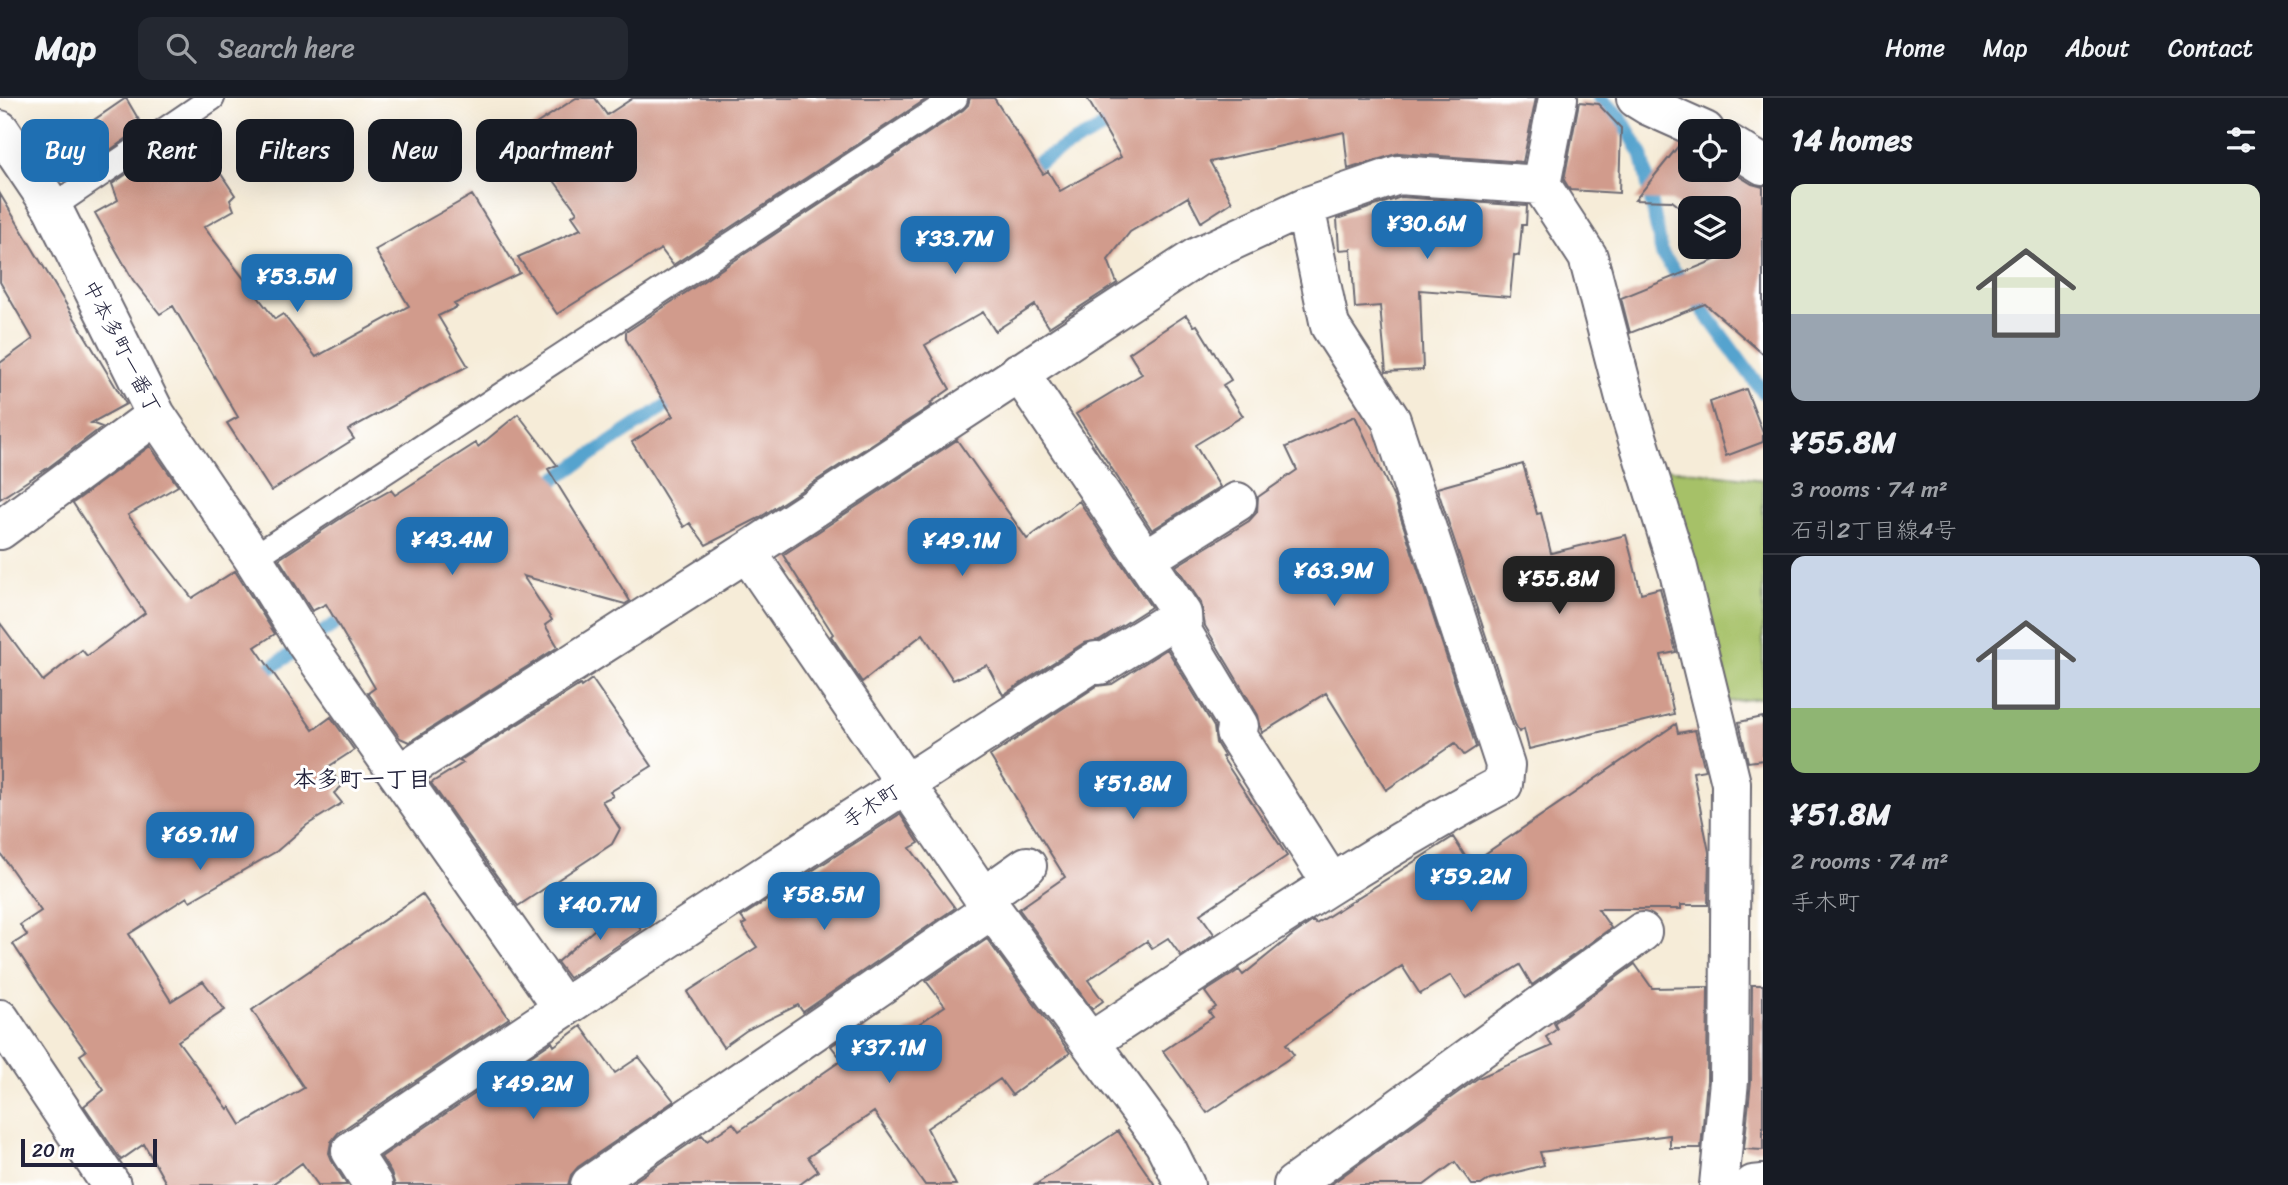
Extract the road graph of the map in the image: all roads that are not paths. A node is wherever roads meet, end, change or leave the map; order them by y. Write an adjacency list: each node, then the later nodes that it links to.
1 (212, 98): 11 (lane)
2 (955, 98): 17 (lane)
3 (1558, 98): 9 (street)
4 (1636, 98): 5 (street)
5 (1678, 119)
6 (0, 130): 11 (street, 中本多町一番丁)
7 (1741, 151): 8 (street)
8 (1763, 164)
9 (1541, 185): 10 (street); 22 (street)
10 (1305, 206): 12 (street); 24 (street)
11 (52, 207): 13 (street, 中本多町一番丁)
12 (1019, 372): 16 (street); 18 (street)
13 (156, 415): 15 (street); 17 (street, 中本多町一番丁)
14 (1237, 502): 18 (street)
15 (0, 530)
16 (747, 552): 20 (street); 21 (street)
17 (253, 558): 20 (street, 中本多町一番丁)
18 (1146, 559): 19 (street)
19 (1182, 614): 21 (street, 手木町); 24 (street)
20 (399, 774): 27 (street, 中本多町一番丁)
21 (906, 783): 25 (street); 27 (street, 手木町)
22 (1747, 790): 36 (street)
23 (1027, 866): 25 (street)
24 (1331, 883): 29 (street)
25 (987, 903): 29 (street); 33 (street)
26 (1642, 932): 35 (street)
27 (562, 1007): 32 (street, 手木町)
28 (0, 1019): 31 (street)
29 (1090, 1042): 34 (street)
30 (1763, 1184): 37 (street)
31 (111, 1185)
32 (373, 1185)
33 (590, 1185)
34 (1185, 1185)
35 (1293, 1185)
36 (1719, 1185)
37 (1753, 1185)

